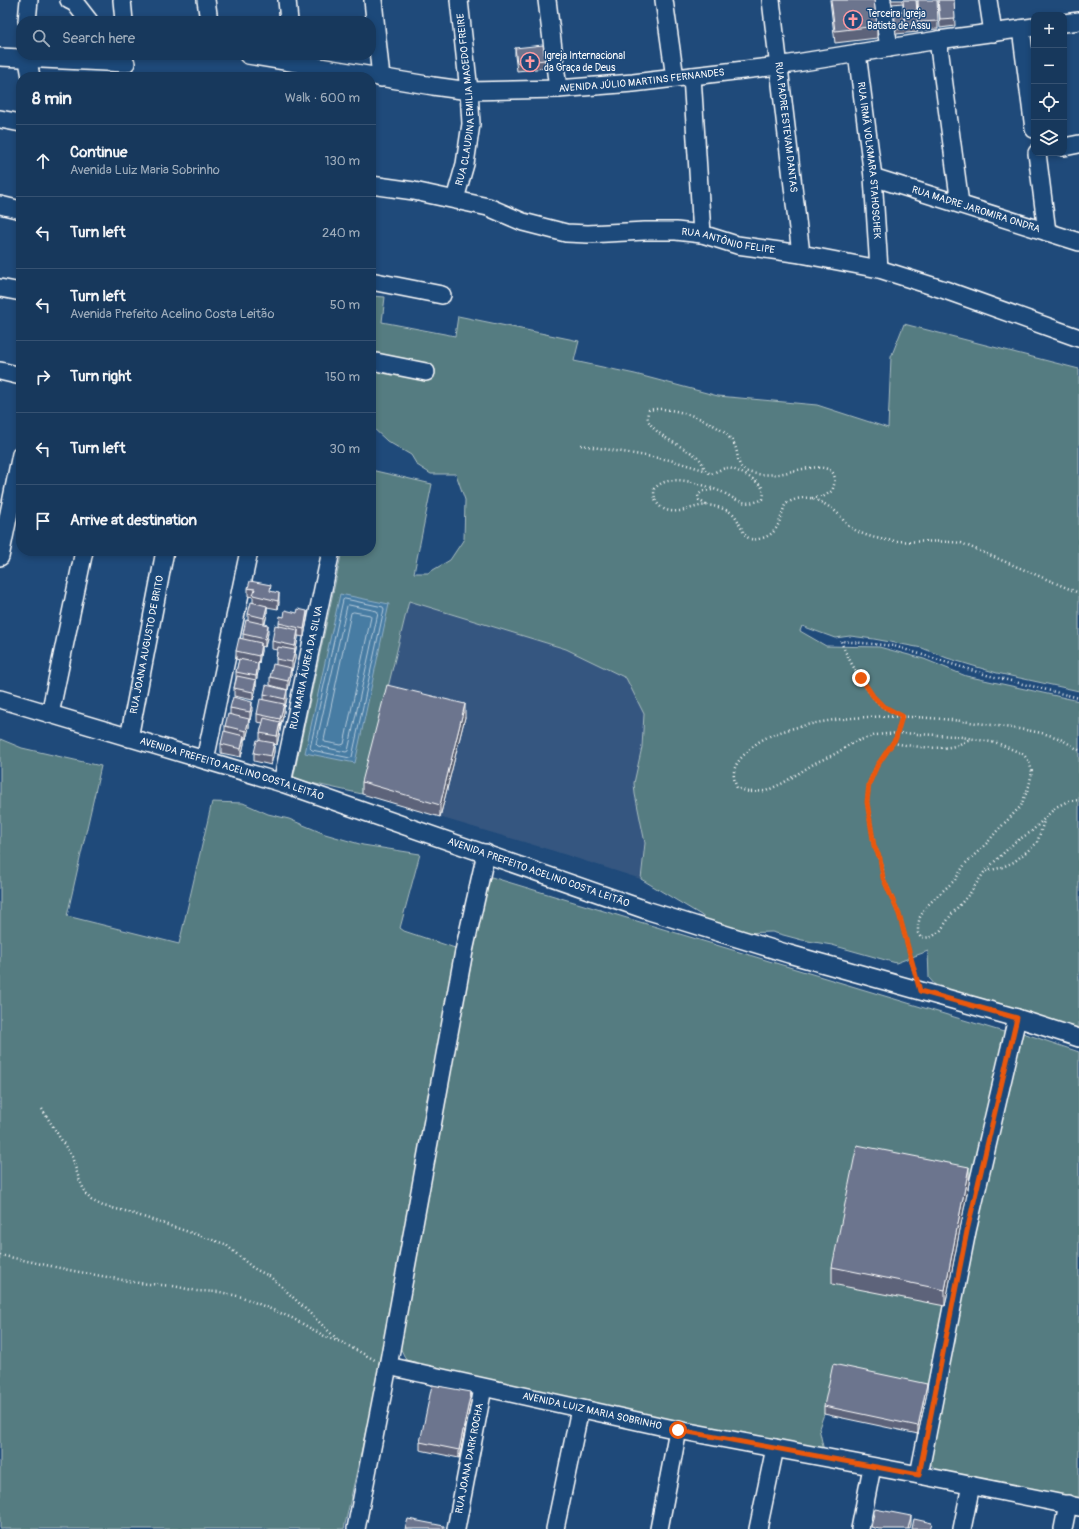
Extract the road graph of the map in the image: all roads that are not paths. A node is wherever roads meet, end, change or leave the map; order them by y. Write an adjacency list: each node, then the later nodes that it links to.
1 (29, 0): 13 (street)
2 (69, 0): 14 (street)
3 (122, 0): 15 (street)
4 (206, 0): 16 (street)
5 (287, 0): 17 (street)
6 (373, 0): 18 (street)
7 (459, 0): 40 (street, RUA CLAUDINA EMILIA MACEDO FREIRE)
8 (547, 0): 39 (street)
9 (664, 0): 37 (street)
10 (771, 0): 33 (street, RUA PADRE ESTEVAM DANTAS)
11 (882, 0): 25 (street)
12 (988, 0): 23 (street)
13 (27, 16)
14 (85, 16)
15 (124, 16)
16 (208, 16)
17 (289, 16)
18 (375, 16)
19 (1079, 21): 20 (street)
20 (1067, 23)
21 (1028, 28): 23 (street, AVENIDA JÚLIO MARTINS FERNANDES); 42 (street)
22 (376, 29): 38 (street)
23 (993, 33): 24 (street, AVENIDA JÚLIO MARTINS FERNANDES)
24 (938, 40): 25 (street, AVENIDA JÚLIO MARTINS FERNANDES); 50 (street)
25 (889, 48): 26 (street, AVENIDA JÚLIO MARTINS FERNANDES)
26 (857, 53): 33 (street, AVENIDA JÚLIO MARTINS FERNANDES); 47 (street, RUA IRMÃ VOLKMARA STAHOSCHEK)
27 (0, 57): 28 (street)
28 (16, 57)
29 (28, 60): 34 (street)
30 (73, 60): 32 (street)
31 (298, 60): 35 (street, AVENIDA JÚLIO MARTINS FERNANDES)
32 (119, 63)
33 (778, 66): 37 (street, AVENIDA JÚLIO MARTINS FERNANDES); 56 (street, RUA PADRE ESTEVAM DANTAS)
34 (30, 72)
35 (353, 72)
36 (376, 77): 38 (street, AVENIDA JÚLIO MARTINS FERNANDES)
37 (683, 77): 39 (street, AVENIDA JÚLIO MARTINS FERNANDES); 54 (street)
38 (381, 78): 40 (street, AVENIDA JÚLIO MARTINS FERNANDES)
39 (558, 89): 40 (street, AVENIDA JÚLIO MARTINS FERNANDES)
40 (469, 91): 49 (street, RUA CLAUDINA EMILIA MACEDO FREIRE)
41 (0, 118): 43 (street)
42 (1033, 120)
43 (16, 122)
44 (1079, 144): 45 (street)
45 (1067, 146)
46 (1037, 156): 53 (street)
47 (873, 177): 50 (street, RUA MADRE JAROMIRA ONDRA); 57 (street, RUA IRMÃ VOLKMARA STAHOSCHEK)
48 (376, 186): 49 (street, RUA ANTÔNIO FELIPE)
49 (456, 199): 54 (street, RUA ANTÔNIO FELIPE)
50 (960, 204): 53 (street, RUA MADRE JAROMIRA ONDRA)
51 (0, 205): 52 (street)
52 (16, 209)
53 (1047, 232): 55 (street, RUA MADRE JAROMIRA ONDRA)
54 (702, 234): 56 (street, RUA ANTÔNIO FELIPE)
55 (1079, 242)
56 (800, 254): 57 (street, RUA ANTÔNIO FELIPE)
57 (879, 269): 62 (street, RUA ANTÔNIO FELIPE)
58 (376, 282): 61 (street)
59 (0, 288): 60 (street)
60 (16, 291)
61 (442, 295)
62 (1079, 338)
63 (376, 362): 65 (street)
64 (0, 371): 66 (street)
65 (426, 372)
66 (16, 375)
67 (16, 479): 72 (street)
68 (83, 556): 74 (street)
69 (164, 556): 75 (street, RUA JOANA AUGUSTO DE BRITO)
70 (248, 556): 76 (street)
71 (330, 556): 77 (street, RUA MARIA ÁUREA DA SILVA)
72 (0, 557)
73 (0, 699): 74 (street, AVENIDA PREFEITO ACELINO COSTA LEITÃO)
74 (50, 714): 75 (street, AVENIDA PREFEITO ACELINO COSTA LEITÃO)
75 (129, 738): 76 (street, AVENIDA PREFEITO ACELINO COSTA LEITÃO)
76 (205, 760): 77 (street, AVENIDA PREFEITO ACELINO COSTA LEITÃO)
77 (282, 784): 78 (street, AVENIDA PREFEITO ACELINO COSTA LEITÃO)
78 (486, 853): 79 (street, AVENIDA PREFEITO ACELINO COSTA LEITÃO); 81 (street)
79 (1017, 1018): 80 (street, AVENIDA PREFEITO ACELINO COSTA LEITÃO); 87 (street)
80 (1079, 1038)
81 (388, 1366): 82 (street, AVENIDA LUIZ MARIA SOBRINHO); 90 (street)
82 (483, 1388): 83 (street, AVENIDA LUIZ MARIA SOBRINHO); 91 (street, RUA JOANA DARK ROCHA)
83 (580, 1409): 84 (street, AVENIDA LUIZ MARIA SOBRINHO); 92 (street)
84 (678, 1430): 85 (street, AVENIDA LUIZ MARIA SOBRINHO); 93 (street)
85 (774, 1448): 86 (street, AVENIDA LUIZ MARIA SOBRINHO); 94 (street)
86 (872, 1467): 87 (street, AVENIDA LUIZ MARIA SOBRINHO); 95 (street)
87 (919, 1475): 88 (street, AVENIDA LUIZ MARIA SOBRINHO)
88 (971, 1485): 89 (street, AVENIDA LUIZ MARIA SOBRINHO); 96 (street)
89 (1074, 1505): 97 (street)
90 (356, 1529)
91 (456, 1529)
92 (555, 1529)
93 (659, 1529)
94 (758, 1529)
95 (860, 1529)
96 (962, 1529)
97 (1063, 1529)

